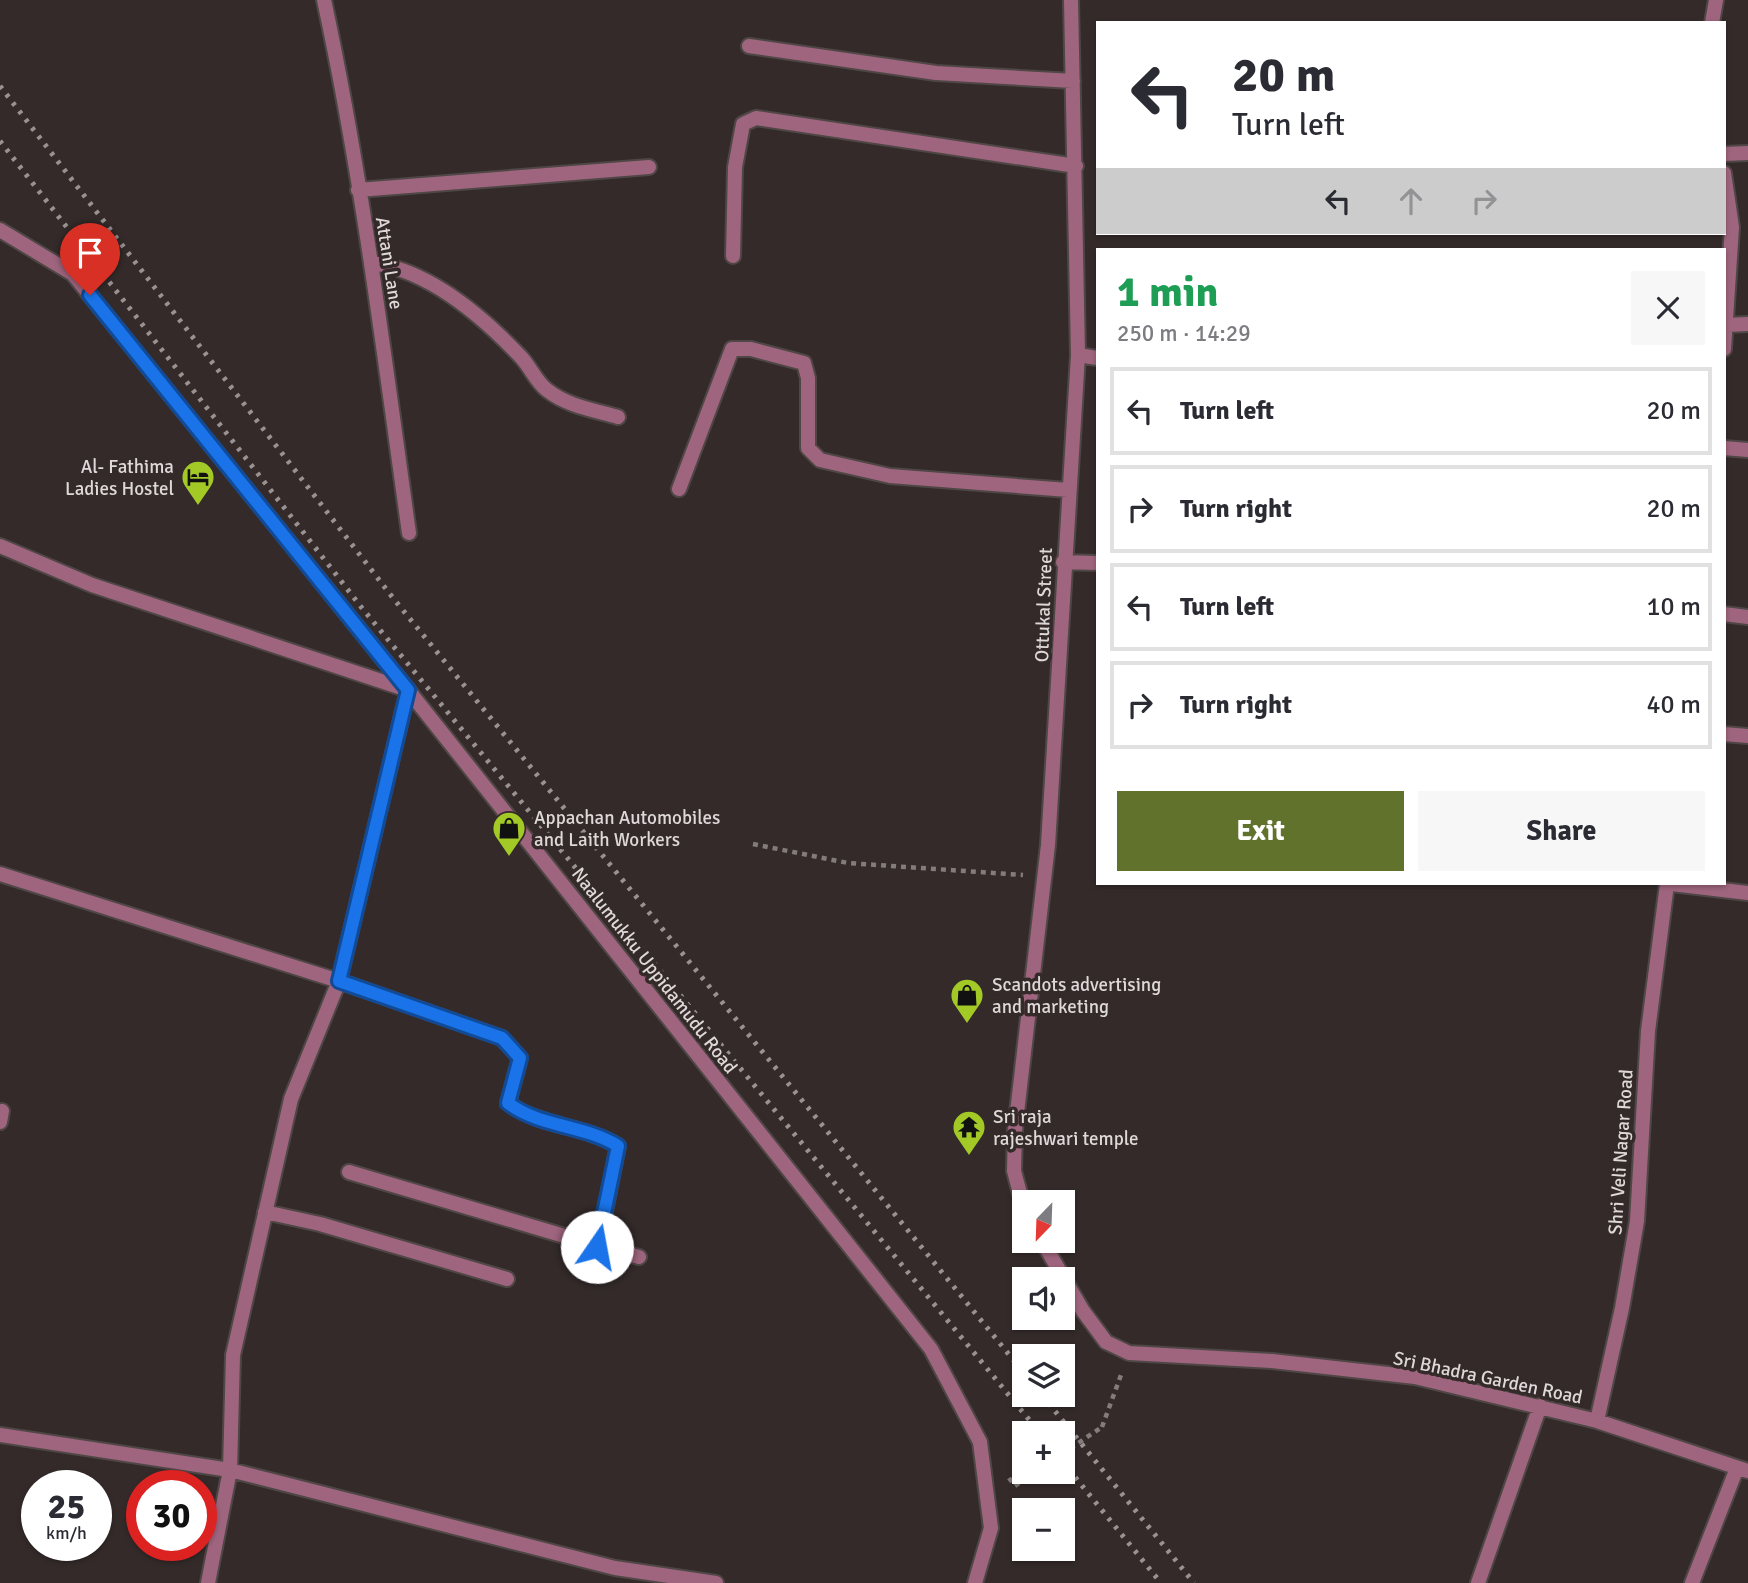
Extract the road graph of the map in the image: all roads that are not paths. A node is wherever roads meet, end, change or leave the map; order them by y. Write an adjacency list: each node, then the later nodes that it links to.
1 (324, 0): 12 (street, Attani Lane)
2 (1071, 0): 6 (street, Ottukal Street)
3 (1716, 0): 4 (street)
4 (1712, 21)
5 (749, 47): 6 (street)
6 (1073, 81): 10 (street, Ottukal Street)
7 (1726, 153): 8 (street)
8 (1748, 153)
9 (649, 166): 12 (street)
10 (1076, 166): 14 (street); 19 (street, Ottukal Street)
11 (1726, 186): 17 (street)
12 (358, 190): 15 (street, Attani Lane)
13 (0, 230): 32 (street, Naalumukku Uppidamudu Road)
14 (733, 257)
15 (371, 263): 21 (street); 26 (street, Attani Lane)
16 (1748, 324): 17 (street)
17 (1727, 325): 18 (street)
18 (1726, 333)
19 (1078, 355): 20 (street); 25 (street, Ottukal Street)
20 (1096, 358)
21 (618, 417)
22 (1726, 448): 23 (street)
23 (1748, 450)
24 (679, 489): 25 (street)
25 (1068, 490): 28 (street, Ottukal Street)
26 (409, 533)
27 (0, 546): 32 (street)
28 (1063, 562): 29 (street); 41 (street, Ottukal Street)
29 (1096, 563)
30 (1726, 614): 31 (street)
31 (1748, 617)
32 (408, 690): 39 (street); 54 (street, Naalumukku Uppidamudu Road)
33 (1726, 734): 34 (street)
34 (1748, 737)
35 (0, 874): 39 (street)
36 (1669, 885): 48 (street, Shri Veli Nagar Road)
37 (1678, 885): 38 (street)
38 (1748, 893)
39 (339, 981): 42 (street); 43 (street)
40 (349, 1172): 43 (street)
41 (1019, 1190)
42 (265, 1212): 46 (street); 51 (street)
43 (597, 1247): 45 (street)
44 (1049, 1253): 47 (street, Sri Bhadra Garden Road)
45 (639, 1257)
46 (507, 1279)
47 (1540, 1406): 48 (street, Sri Bhadra Garden Road); 55 (street)
48 (1597, 1421): 50 (street, Sri Bhadra Garden Road)
49 (0, 1435): 51 (street)
50 (1742, 1469): 56 (street)
51 (230, 1470): 52 (street); 53 (street)
52 (208, 1583)
53 (716, 1583)
54 (975, 1583)
55 (1478, 1583)
56 (1692, 1583)

